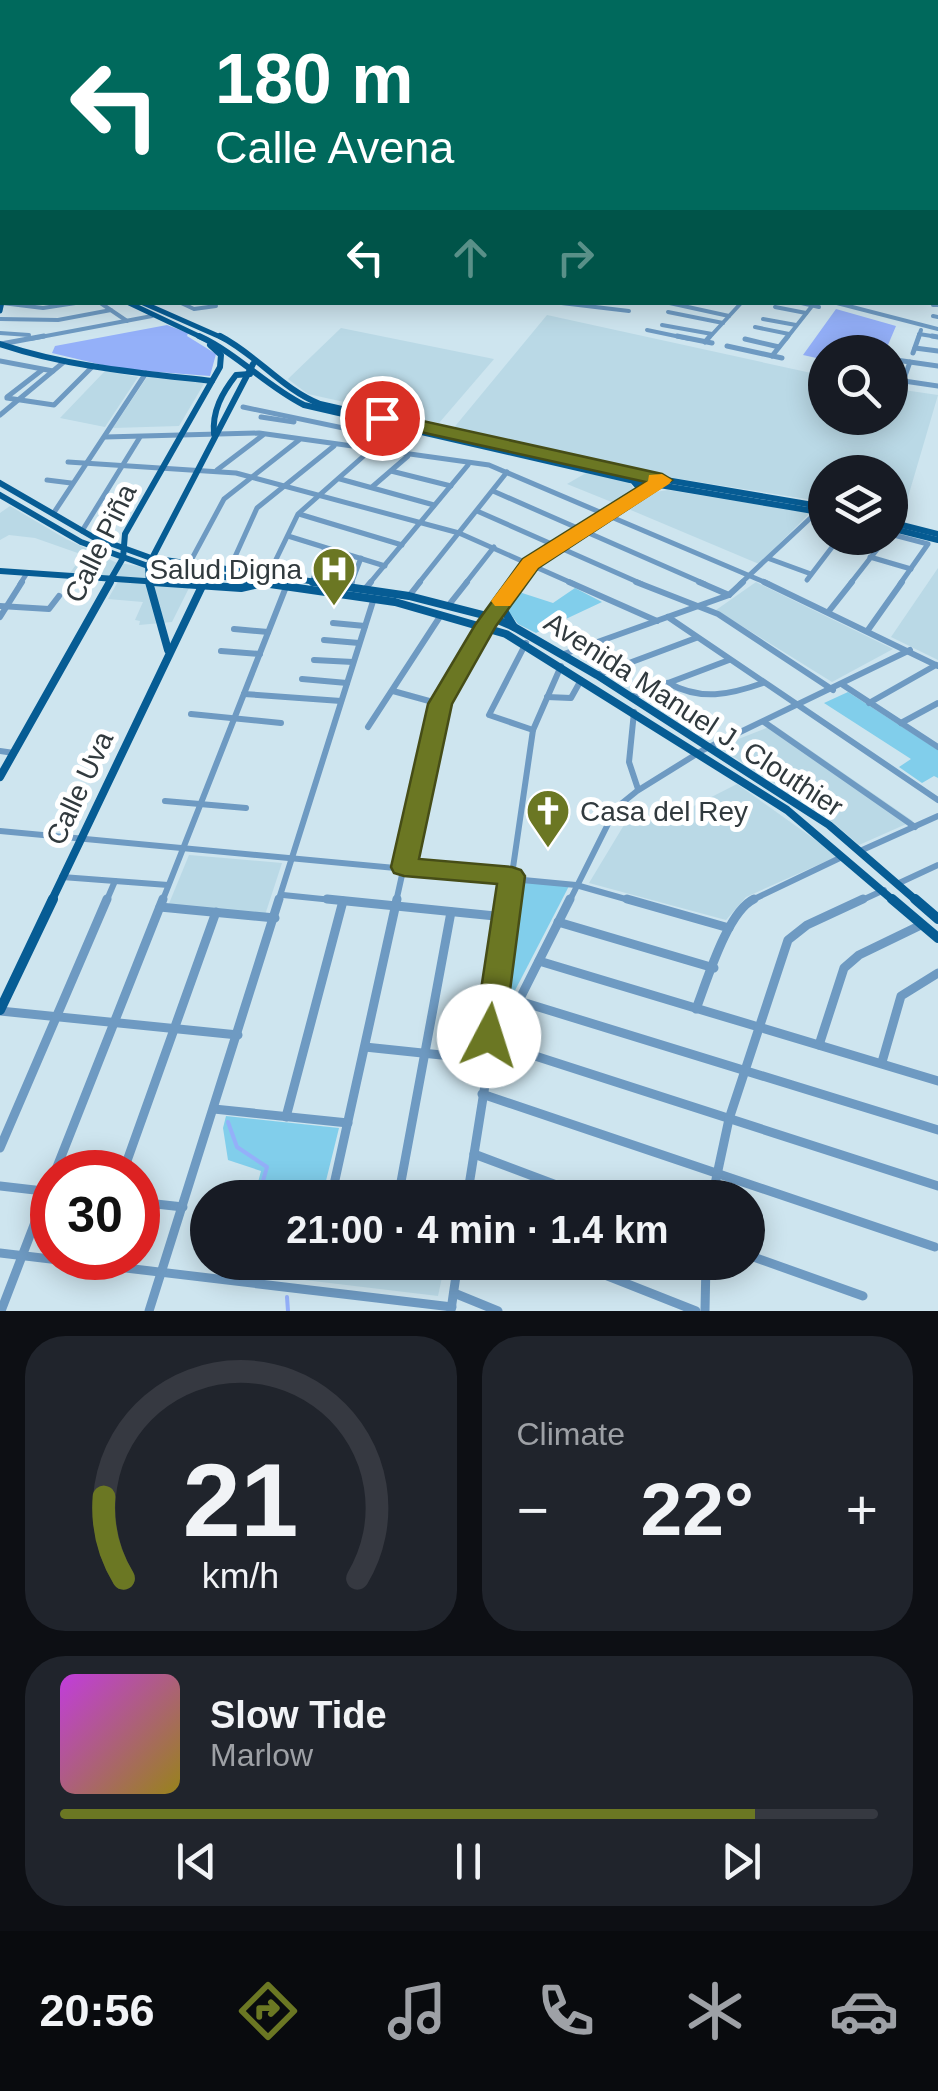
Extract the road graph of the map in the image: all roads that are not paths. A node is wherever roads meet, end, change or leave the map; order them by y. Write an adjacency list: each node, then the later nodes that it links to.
1 (744, 0): 2 (street)
2 (758, 0)
3 (18, 305): 4 (street)
4 (62, 305)
5 (104, 305): 20 (street)
6 (132, 305): 24 (main road)
7 (147, 305): 65 (main road)
8 (148, 305): 62 (main road)
9 (187, 305): 10 (street)
10 (215, 305)
11 (585, 305): 19 (street)
12 (667, 305): 27 (street)
13 (677, 305): 25 (street)
14 (739, 305): 25 (street)
15 (810, 305): 22 (street)
16 (846, 305): 29 (street)
17 (855, 305): 29 (street)
18 (775, 307): 22 (street)
19 (617, 308): 21 (street)
20 (111, 310): 23 (street); 26 (street)
21 (630, 311)
22 (806, 314): 28 (street)
23 (0, 315)
24 (152, 316): 26 (street); 31 (main road)
25 (729, 316): 27 (street)
26 (127, 321): 36 (street)
27 (723, 323): 34 (street)
28 (796, 326): 35 (street); 35 (street)
29 (938, 327)
30 (647, 330): 32 (street)
31 (190, 332): 55 (main road); 56 (main road)
32 (656, 332): 34 (street); 38 (street)
33 (0, 334): 36 (street)
34 (712, 334): 38 (street)
35 (790, 334): 42 (street)
36 (46, 336): 39 (street)
37 (938, 338): 44 (street)
38 (705, 342): 40 (street)
39 (0, 344): 48 (main road)
40 (712, 344)
41 (727, 346): 43 (street)
42 (779, 347): 43 (street); 45 (street)
43 (735, 348): 45 (street)
44 (938, 351)
45 (772, 356): 46 (street)
46 (782, 358)
47 (0, 361): 52 (street)
48 (64, 361): 50 (main road); 53 (street)
49 (910, 362): 51 (street); 57 (street)
50 (93, 366): 54 (main road); 58 (street)
51 (938, 366)
52 (42, 370): 53 (street); 58 (street)
53 (54, 371): 58 (street)
54 (145, 374): 56 (main road); 67 (street)
55 (264, 379): 61 (main road); 62 (main road)
56 (212, 380): 64 (main road, Calle Piña)
57 (938, 386)
58 (21, 400): 60 (street)
59 (244, 407): 70 (street)
60 (0, 415)
61 (416, 432): 65 (main road); 72 (main road)
62 (214, 434): 63 (street); 64 (street); 79 (main road, Calle Piña)
63 (264, 434): 68 (street); 81 (street)
64 (182, 435): 66 (street); 78 (main road, Calle Piña)
65 (455, 435): 73 (main road)
66 (141, 436): 67 (street); 77 (street)
67 (105, 437): 75 (street)
68 (300, 439): 69 (street); 83 (street)
69 (335, 444): 70 (street); 90 (street)
70 (372, 450): 71 (street); 84 (street)
71 (408, 455): 76 (street); 80 (street)
72 (518, 455): 73 (main road); 86 (main road)
73 (563, 460): 88 (main road)
74 (68, 462): 75 (street)
75 (86, 463): 77 (street); 87 (street)
76 (469, 464): 82 (street); 91 (street)
77 (122, 465): 78 (street); 110 (street)
78 (163, 468): 79 (street); 108 (main road, Calle Piña)
79 (196, 470): 81 (street); 123 (main road, Calle Piña)
80 (391, 470): 91 (street); 92 (street)
81 (215, 471): 83 (street)
82 (507, 472): 93 (street); 102 (street)
83 (252, 477): 90 (street); 125 (street)
84 (339, 478): 92 (street); 96 (street)
85 (48, 480): 87 (street)
86 (630, 480): 88 (main road); 95 (main road)
87 (71, 483): 100 (street)
88 (659, 483): 95 (street); 98 (main road)
89 (0, 484): 100 (main road, Avenida Manuel J. Clouthier)
90 (283, 486): 96 (street); 129 (street)
91 (451, 486): 97 (street)
92 (371, 487): 97 (street)
93 (492, 490): 99 (street); 105 (street)
94 (0, 495): 110 (main road, Avenida Manuel J. Clouthier)
95 (638, 495): 102 (street)
96 (318, 496): 101 (street); 103 (street)
97 (435, 505): 103 (street)
98 (808, 508)
99 (477, 511): 106 (street); 115 (street)
100 (53, 514): 110 (main road, Avenida Manuel J. Clouthier)
101 (298, 514): 109 (street); 114 (street)
102 (605, 514): 105 (street); 133 (street)
103 (420, 524): 106 (street); 114 (street)
104 (808, 524): 122 (street)
105 (582, 530): 115 (street); 142 (street)
106 (460, 533): 116 (street); 144 (street)
107 (908, 533): 112 (main road)
108 (125, 534): 113 (main road); 118 (main road, Calle Piña)
109 (288, 536): 117 (street); 132 (street)
110 (81, 537): 113 (main road, Avenida Manuel J. Clouthier); 118 (main road, Avenida Manuel J. Clouthier)
111 (908, 537): 127 (street)
112 (938, 537)
113 (108, 544): 118 (main road, Avenida Manuel J. Clouthier)
114 (402, 545): 126 (street)
115 (557, 546): 124 (street); 148 (street)
116 (494, 547): 124 (street); 149 (street)
117 (325, 548): 121 (street); 136 (street)
118 (124, 554): 123 (main road, Avenida Manuel J. Clouthier); 134 (main road, Calle Piña)
119 (826, 555): 122 (street)
120 (870, 557): 127 (street); 150 (street)
121 (360, 558): 126 (street); 139 (street)
122 (770, 559): 133 (street)
123 (150, 561): 125 (main road, Avenida Manuel J. Clouthier); 131 (main road); 135 (main road, Calle Piña)
124 (530, 564): 146 (street); 154 (street)
125 (188, 566): 131 (main road, Avenida Manuel J. Clouthier)
126 (384, 566): 141 (street)
127 (911, 569): 161 (street)
128 (0, 571): 130 (main road)
129 (228, 572): 131 (main road, Avenida Manuel J. Clouthier); 132 (main road, Avenida Manuel J. Clouthier)
130 (27, 573): 134 (main road); 147 (street)
131 (210, 573): 137 (main road, Avenida Manuel J. Clouthier); 138 (main road, Calle Uva)
132 (268, 576): 136 (main road, Avenida Manuel J. Clouthier); 137 (main road)
133 (752, 576): 142 (street); 150 (street)
134 (112, 579): 135 (main road); 205 (main road, Calle Piña)
135 (147, 582): 138 (main road); 158 (main road, Calle Piña)
136 (312, 582): 139 (main road, Avenida Manuel J. Clouthier)
137 (258, 584): 138 (main road); 140 (main road, Avenida Manuel J. Clouthier)
138 (201, 586): 156 (main road, Calle Uva)
139 (350, 587): 141 (main road, Avenida Manuel J. Clouthier)
140 (286, 588): 145 (main road, Avenida Manuel J. Clouthier); 162 (street)
141 (365, 589): 144 (main road, Avenida Manuel J. Clouthier)
142 (730, 595): 148 (street)
143 (59, 596): 147 (street)
144 (409, 596): 149 (main road, Avenida Manuel J. Clouthier)
145 (374, 598): 149 (main road, Avenida Manuel J. Clouthier); 157 (street)
146 (500, 604): 153 (street); 159 (main road)
147 (3, 607): 151 (street)
148 (697, 607): 152 (street); 184 (street)
149 (445, 609): 153 (main road, Avenida Manuel J. Clouthier); 185 (street)
150 (829, 612): 161 (street)
151 (0, 617)
152 (668, 618): 154 (street); 163 (street)
153 (489, 621): 159 (main road, Avenida Manuel J. Clouthier); 166 (main road, Avenida Manuel J. Clouthier); 192 (street)
154 (658, 621): 171 (street)
155 (334, 623): 157 (street)
156 (184, 624): 158 (main road); 168 (main road, Calle Uva)
157 (364, 626): 165 (street)
158 (164, 627): 168 (main road, Calle Piña)
159 (514, 627): 171 (main road, Avenida Manuel J. Clouthier)
160 (234, 629): 162 (street)
161 (868, 630): 167 (street)
162 (268, 632): 170 (street)
163 (698, 638): 173 (street); 177 (street)
164 (324, 640): 165 (street)
165 (359, 643): 174 (street)
166 (526, 644): 175 (main road, Avenida Manuel J. Clouthier); 201 (street)
167 (910, 650): 176 (street); 183 (street)
168 (168, 651): 218 (main road, Calle Uva)
169 (221, 651): 170 (street)
170 (260, 654): 186 (street)
171 (564, 654): 177 (main road, Avenida Manuel J. Clouthier)
172 (314, 660): 174 (street)
173 (730, 660): 180 (street); 182 (street)
174 (353, 662): 181 (street)
175 (562, 665): 178 (main road, Avenida Manuel J. Clouthier); 188 (street)
176 (937, 665): 190 (street)
177 (597, 675): 187 (main road, Avenida Manuel J. Clouthier)
178 (582, 678): 188 (street); 194 (main road, Avenida Manuel J. Clouthier)
179 (302, 680): 181 (street)
180 (764, 682): 182 (street); 193 (street)
181 (347, 683): 189 (street)
182 (668, 684): 187 (street)
183 (844, 685): 184 (street); 190 (street)
184 (833, 690): 193 (street)
185 (392, 691): 192 (street); 200 (street)
186 (244, 694): 189 (street); 196 (street)
187 (632, 697): 203 (main road, Avenida Manuel J. Clouthier)
188 (547, 698): 201 (street)
189 (341, 701): 222 (street)
190 (870, 703): 199 (street)
191 (938, 703): 199 (street)
192 (440, 704): 224 (street)
193 (799, 706): 197 (street); 209 (street)
194 (634, 712): 206 (main road, Avenida Manuel J. Clouthier); 208 (street)
195 (191, 714): 196 (street)
196 (235, 718): 198 (street); 212 (street)
197 (764, 722): 203 (street); 216 (street)
198 (281, 723)
199 (901, 723): 202 (street)
200 (368, 727)
201 (532, 730): 226 (street)
202 (937, 745)
203 (706, 746): 206 (street); 211 (main road, Avenida Manuel J. Clouthier)
204 (0, 751): 205 (street)
205 (14, 752): 207 (main road, Calle Piña)
206 (696, 752): 208 (street); 214 (main road, Avenida Manuel J. Clouthier)
207 (0, 777)
208 (638, 789): 228 (street)
209 (938, 800)
210 (165, 801): 212 (street)
211 (797, 803): 214 (main road); 220 (main road, Avenida Manuel J. Clouthier)
212 (199, 805): 213 (street); 219 (street)
213 (246, 808)
214 (786, 810): 221 (main road, Avenida Manuel J. Clouthier)
215 (938, 816): 216 (street)
216 (915, 827): 220 (street)
217 (0, 831): 218 (street)
218 (80, 838): 219 (street); 225 (main road, Calle Uva)
219 (183, 847): 222 (street); 230 (street)
220 (860, 851): 229 (main road, Avenida Manuel J. Clouthier)
221 (842, 856): 231 (main road, Avenida Manuel J. Clouthier); 243 (street)
222 (294, 857): 224 (street); 232 (street)
223 (938, 865): 229 (street)
224 (404, 867): 226 (street); 234 (street)
225 (62, 876): 227 (street); 250 (main road, Calle Uva)
226 (512, 876): 228 (street); 238 (street)
227 (115, 881): 230 (street); 251 (street)
228 (576, 884): 241 (street); 243 (street)
229 (897, 884): 240 (main road, Avenida Manuel J. Clouthier)
230 (168, 885): 235 (street)
231 (884, 890): 242 (main road, Avenida Manuel J. Clouthier); 253 (street)
232 (282, 895): 233 (street); 239 (street)
233 (343, 901): 234 (street); 266 (street)
234 (396, 906): 237 (street); 258 (street)
235 (160, 907): 236 (street); 252 (street)
236 (216, 912): 239 (street); 254 (street)
237 (451, 912): 238 (street); 259 (street)
238 (505, 917): 256 (street)
239 (275, 918): 255 (street)
240 (938, 919)
241 (558, 922): 245 (street); 246 (street)
242 (922, 924): 244 (main road, Avenida Manuel J. Clouthier); 257 (street)
243 (729, 928): 246 (street)
244 (938, 938)
245 (539, 961): 248 (street); 249 (street)
246 (714, 968): 249 (street)
247 (938, 973): 261 (street)
248 (519, 1002): 256 (street); 262 (street)
249 (696, 1009): 253 (street)
250 (0, 1010): 251 (street)
251 (56, 1017): 252 (street); 270 (street)
252 (114, 1022): 254 (street); 271 (street)
253 (760, 1027): 257 (street); 262 (street)
254 (174, 1028): 255 (street); 272 (street)
255 (238, 1034): 265 (street)
256 (498, 1044): 260 (street); 267 (street)
257 (819, 1044): 261 (street)
258 (365, 1046): 259 (street); 268 (street)
259 (425, 1053): 260 (street); 276 (street)
260 (489, 1060): 264 (street)
261 (882, 1063): 263 (street)
262 (745, 1071): 267 (street); 269 (street)
263 (938, 1080)
264 (482, 1094): 273 (street); 274 (street)
265 (214, 1109): 266 (street); 284 (street)
266 (286, 1116): 268 (street)
267 (730, 1119): 274 (street); 281 (street)
268 (348, 1123): 275 (street)
269 (938, 1130)
270 (0, 1148)
271 (64, 1150)
272 (131, 1150)
273 (474, 1154): 277 (street); 278 (street)
274 (714, 1174): 279 (street); 286 (street)
275 (335, 1180)
276 (401, 1180)
277 (470, 1180)
278 (543, 1180)
279 (714, 1180)
280 (0, 1186): 282 (street)
281 (938, 1186)
282 (30, 1190)
283 (160, 1204): 284 (street)
284 (182, 1206): 290 (street)
285 (30, 1238): 288 (street)
286 (936, 1247)
287 (0, 1253): 288 (street)
288 (22, 1256): 290 (street); 297 (street)
289 (765, 1260): 295 (street)
290 (162, 1271): 296 (street); 298 (street)
291 (456, 1280): 294 (street)
292 (618, 1280): 300 (street)
293 (705, 1280): 301 (street)
294 (454, 1293): 296 (street); 299 (street)
295 (864, 1296)
296 (451, 1309)
297 (0, 1311)
298 (149, 1311)
299 (498, 1311)
300 (696, 1311)
301 (704, 1311)

